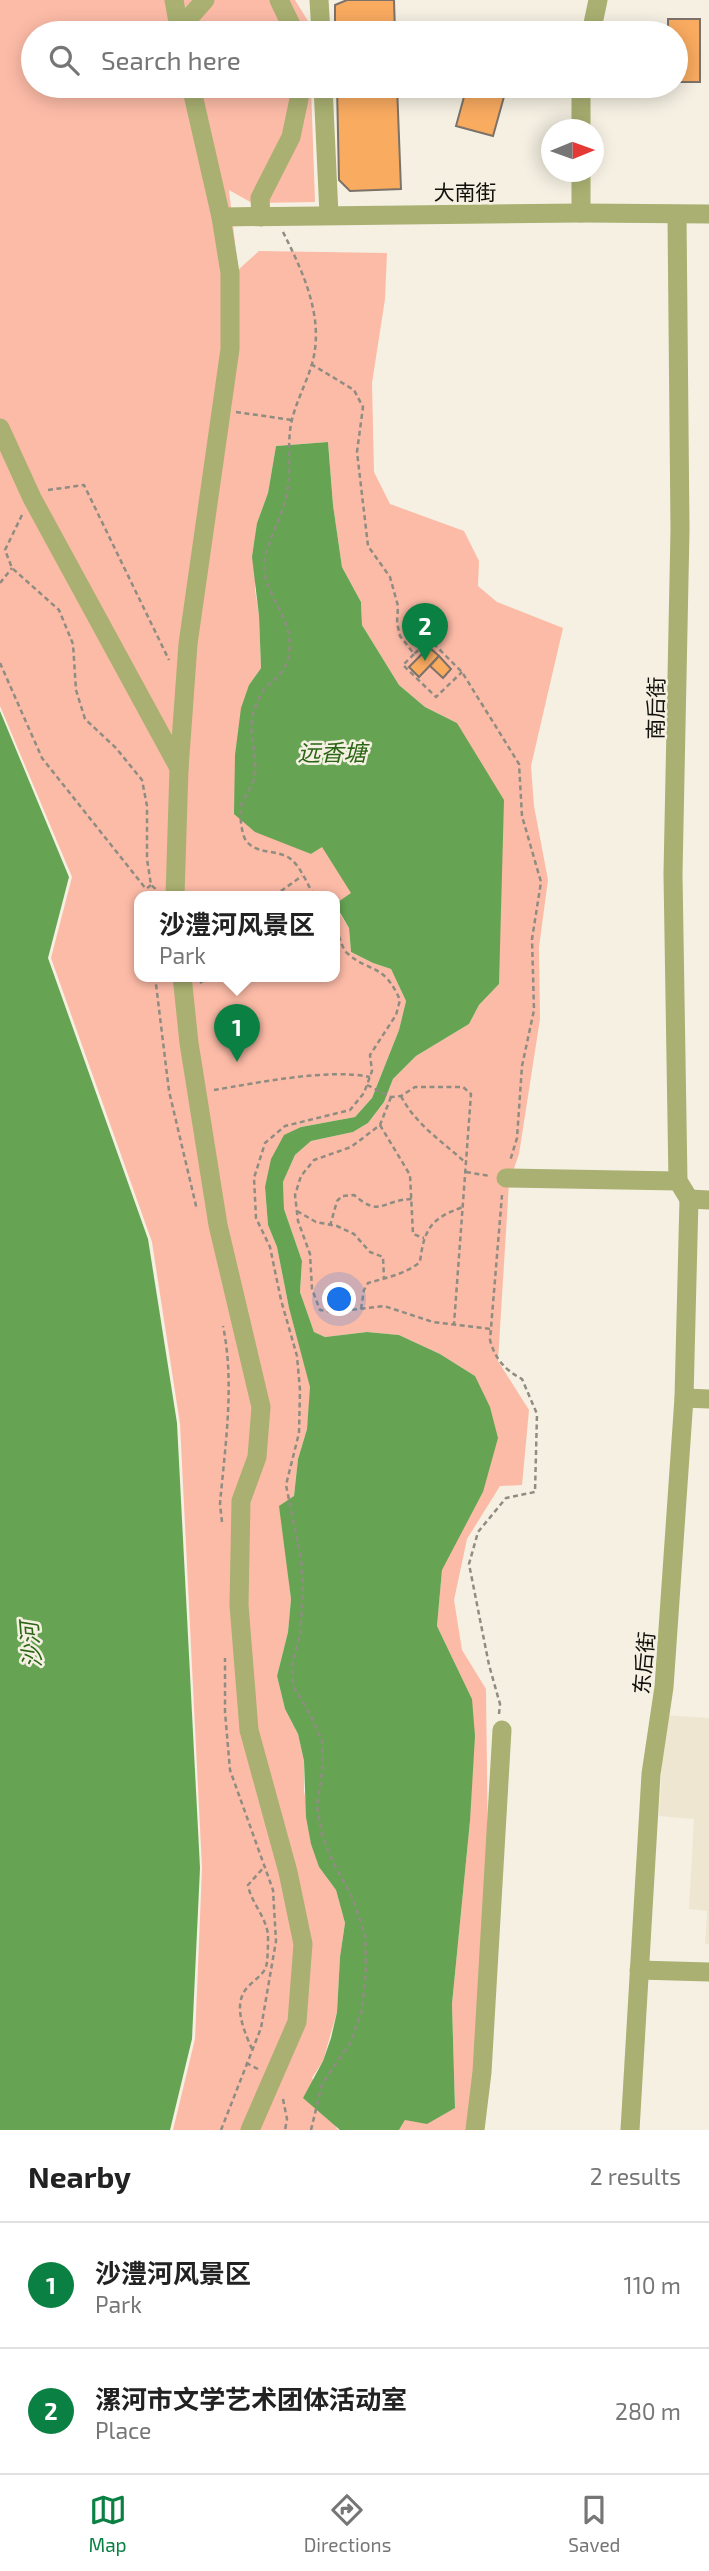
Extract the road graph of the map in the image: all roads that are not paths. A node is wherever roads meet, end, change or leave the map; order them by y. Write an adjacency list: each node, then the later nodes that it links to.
1 (174, 0): 6 (street)
2 (205, 0): 7 (street)
3 (279, 0): 8 (street)
4 (319, 0): 9 (street)
5 (597, 0): 10 (street)
6 (177, 21)
7 (187, 21)
8 (289, 21)
9 (320, 21)
10 (593, 21)
11 (194, 98): 22 (street)
12 (299, 98): 21 (street)
13 (324, 98): 18 (street)
14 (581, 98): 15 (street)
15 (581, 119)
16 (581, 182): 17 (street)
17 (582, 213): 18 (street, 大南街); 19 (street, 大南街)
18 (329, 215): 21 (street, 大南街)
19 (677, 215): 20 (street, 大南街); 28 (street, 南后街)
20 (709, 215)
21 (268, 216): 22 (street, 大南街)
22 (222, 217): 24 (street)
23 (0, 428): 24 (street)
24 (179, 769): 25 (street)
25 (175, 891)
26 (183, 982): 36 (street)
27 (506, 1178): 28 (street)
28 (678, 1181): 29 (street)
29 (689, 1199): 30 (street); 31 (street, 东后街)
30 (709, 1200)
31 (684, 1398): 32 (street); 34 (street, 东后街)
32 (709, 1399)
33 (502, 1730): 37 (street)
34 (639, 1970): 35 (street); 38 (street, 东后街)
35 (709, 1972)
36 (250, 2130)
37 (475, 2130)
38 (630, 2130)

